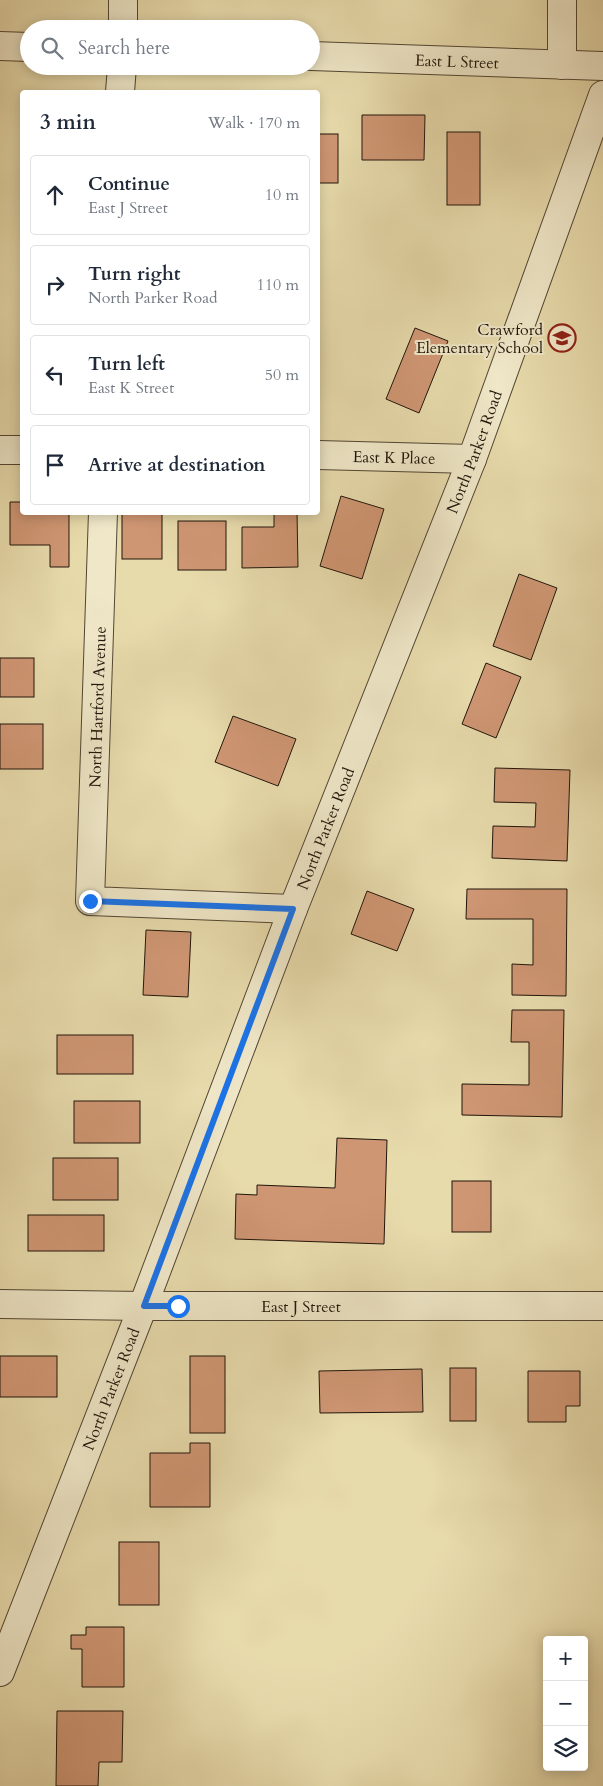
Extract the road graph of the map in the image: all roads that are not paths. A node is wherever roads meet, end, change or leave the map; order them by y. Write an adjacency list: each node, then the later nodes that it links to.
1 (123, 0): 3 (street)
2 (562, 0): 7 (street)
3 (123, 20)
4 (0, 46): 5 (street)
5 (20, 47)
6 (320, 56): 7 (street, East L Street)
7 (562, 65): 8 (street, East L Street)
8 (603, 66)
9 (121, 75): 10 (street)
10 (120, 90)
11 (603, 95): 15 (street, North Parker Road)
12 (0, 450): 13 (street)
13 (20, 450)
14 (320, 455): 15 (street, East K Place)
15 (472, 458): 17 (street, North Parker Road)
16 (104, 515): 17 (street, North Hartford Avenue)
17 (293, 909): 19 (street, North Parker Road)
18 (0, 1304): 19 (street, East J Street)
19 (144, 1306): 20 (street, East J Street); 21 (street, North Parker Road)
20 (603, 1306)
21 (0, 1672)

